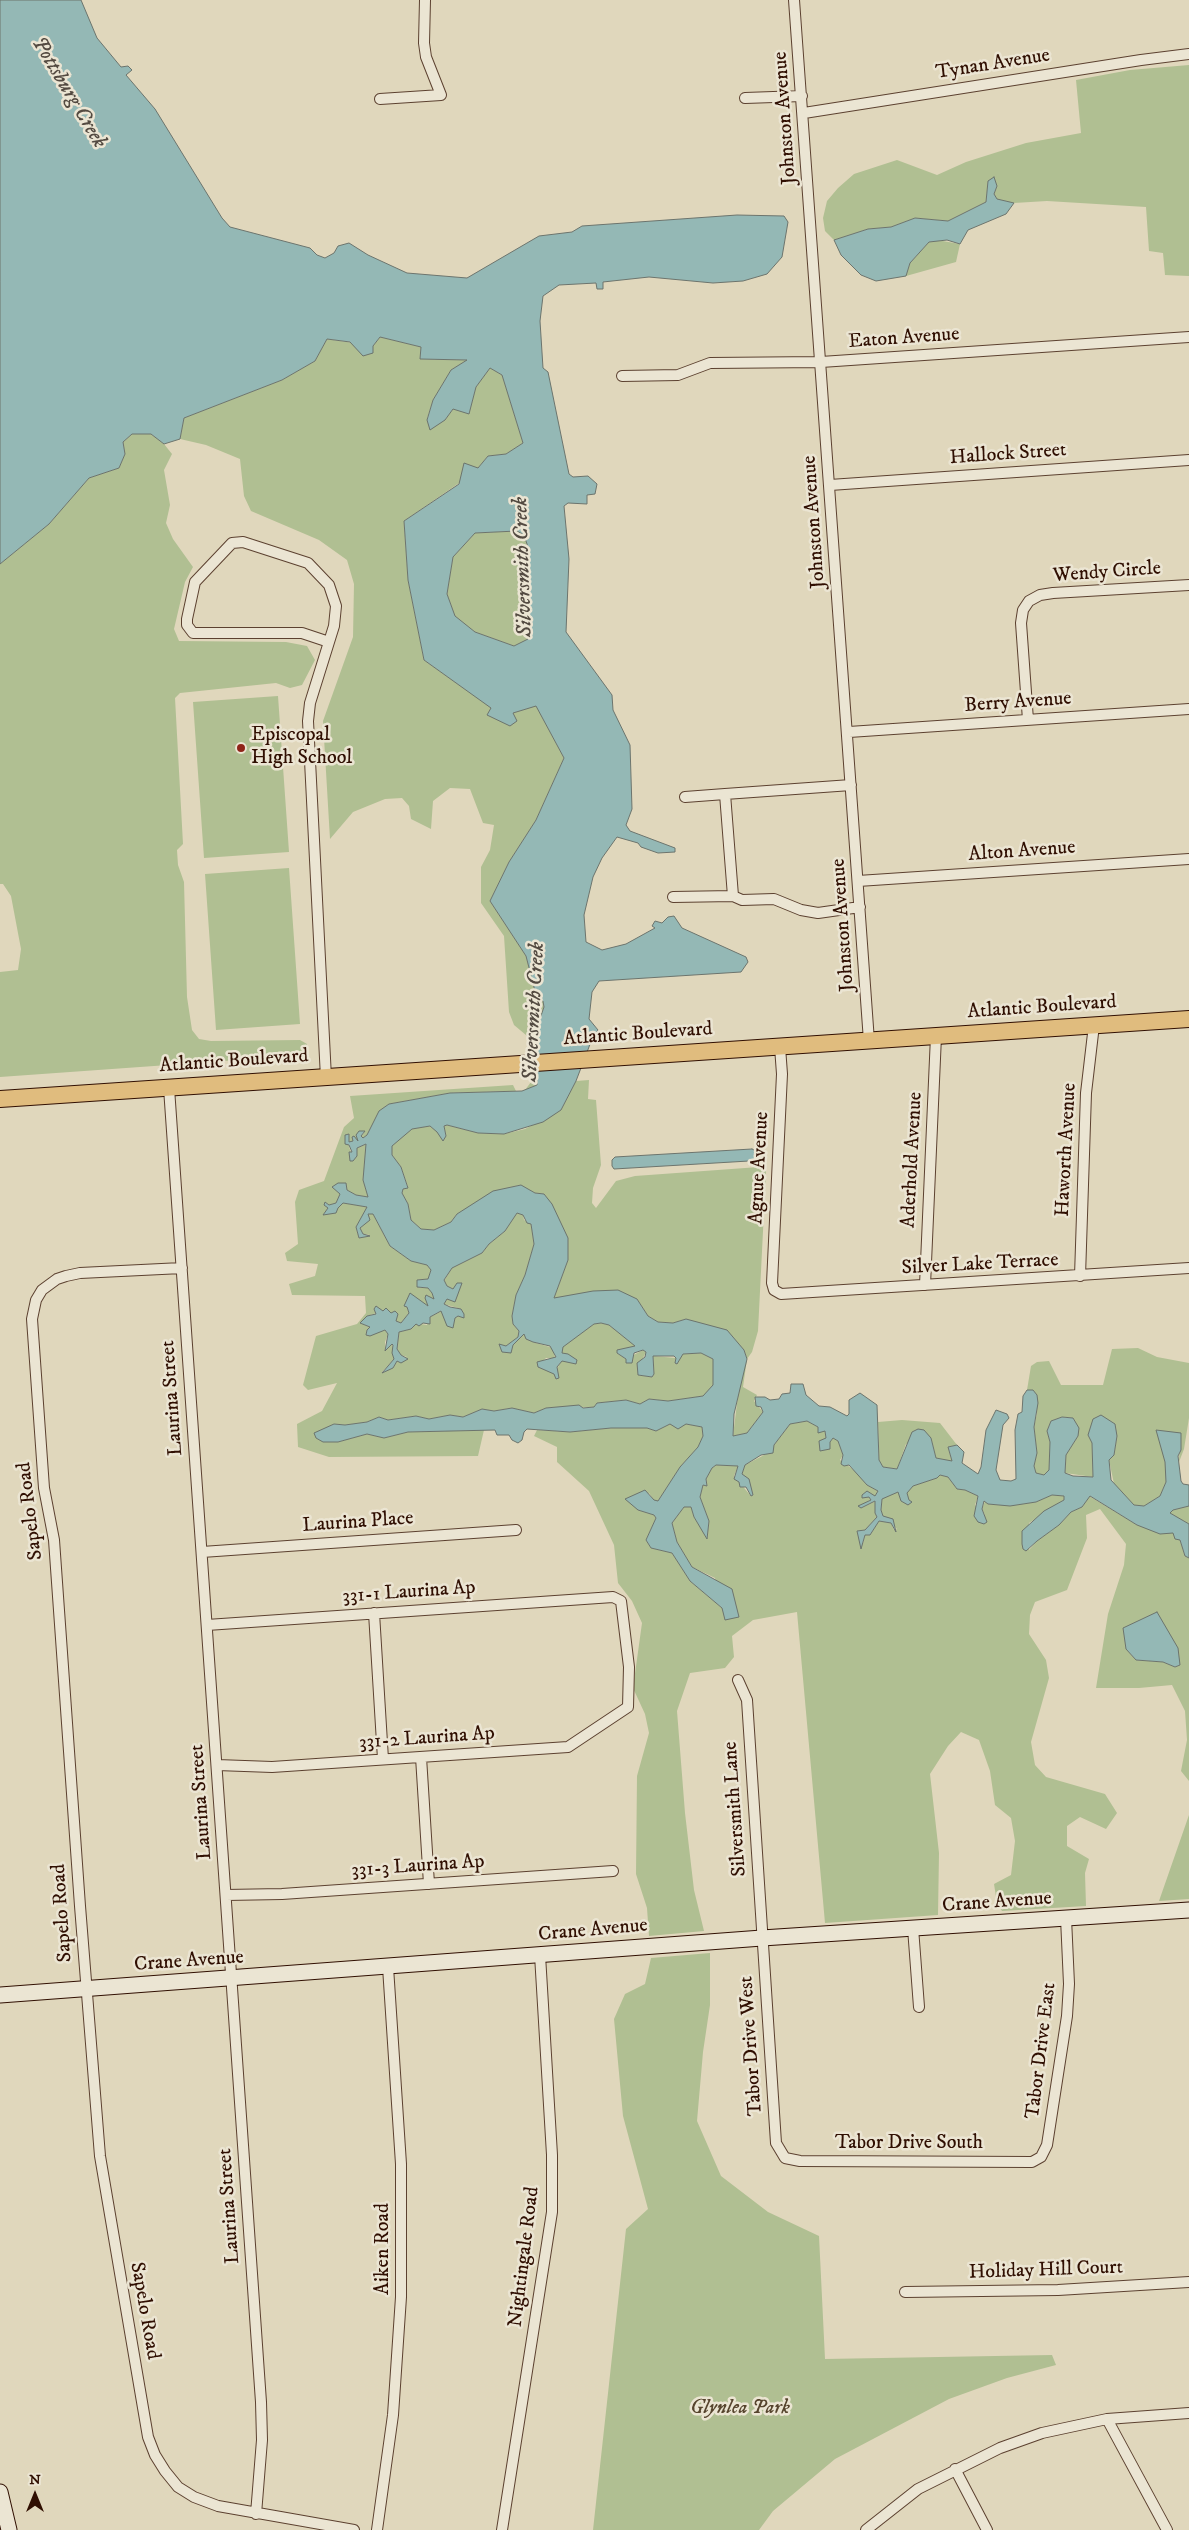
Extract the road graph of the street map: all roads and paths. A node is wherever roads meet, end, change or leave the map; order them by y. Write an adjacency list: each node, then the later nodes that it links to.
1 (425, 0): 6 (street)
2 (794, 0): 4 (street, Johnston Avenue)
3 (1189, 54): 7 (street, Tynan Avenue)
4 (802, 96): 5 (street); 7 (street, Johnston Avenue)
5 (745, 98)
6 (380, 100)
7 (804, 113): 9 (street, Johnston Avenue)
8 (1189, 337): 9 (street, Eaton Avenue)
9 (821, 362): 10 (street, Eaton Avenue); 12 (street, Johnston Avenue)
10 (622, 376)
11 (1189, 460): 12 (street, Hallock Street)
12 (830, 484): 17 (street, Johnston Avenue)
13 (1189, 585): 16 (street, Wendy Circle)
14 (329, 642): 14 (street); 31 (street)
15 (1189, 709): 16 (street, Berry Avenue)
16 (1028, 720): 17 (street, Berry Avenue)
17 (849, 732): 18 (street, Johnston Avenue)
18 (851, 785): 19 (street); 22 (street, Johnston Avenue)
19 (725, 794): 20 (street); 23 (street)
20 (685, 797)
21 (1189, 859): 22 (street, Alton Avenue)
22 (858, 881): 25 (street, Johnston Avenue)
23 (732, 896): 24 (street); 25 (street)
24 (673, 897)
25 (860, 907): 29 (street, Johnston Avenue)
26 (1189, 1019): 27 (main road, Atlantic Boulevard)
27 (1094, 1025): 28 (main road, Atlantic Boulevard); 36 (street, Haworth Avenue)
28 (936, 1036): 29 (main road, Atlantic Boulevard); 37 (street, Aderhold Avenue)
29 (869, 1041): 30 (main road, Atlantic Boulevard)
30 (780, 1047): 31 (main road, Atlantic Boulevard); 38 (street, Agnue Avenue)
31 (326, 1078): 32 (main road, Atlantic Boulevard)
32 (169, 1088): 33 (main road, Atlantic Boulevard); 34 (street, Laurina Street)
33 (0, 1099)
34 (182, 1268): 40 (street, Laurina Street); 58 (street, Sapelo Road)
35 (1189, 1268): 36 (street, Silver Lake Terrace)
36 (1080, 1276): 37 (street, Silver Lake Terrace)
37 (925, 1285): 38 (street, Silver Lake Terrace)
38 (774, 1290)
39 (516, 1530): 40 (street, Laurina Place)
40 (202, 1552): 42 (street, Laurina Street)
41 (374, 1613): 42 (street, 331-1 Laurina Ap); 44 (street, 331-1 Laurina Ap); 46 (street)
42 (207, 1625): 47 (street, Laurina Street)
43 (738, 1680): 54 (street, Silversmith Lane)
44 (628, 1707): 45 (street, 331-2 Laurina Ap)
45 (421, 1757): 46 (street, 331-2 Laurina Ap); 49 (street)
46 (384, 1759): 47 (street, 331-2 Laurina Ap)
47 (218, 1765): 50 (street, Laurina Street)
48 (613, 1871): 49 (street, 331-3 Laurina Ap)
49 (429, 1884): 50 (street, 331-3 Laurina Ap)
50 (226, 1895): 57 (street, Laurina Street)
51 (1189, 1910): 52 (street, Crane Avenue)
52 (1066, 1918): 53 (street, Crane Avenue); 62 (street, Tabor Drive East)
53 (913, 1928): 54 (street, Crane Avenue); 60 (street)
54 (762, 1938): 55 (street, Crane Avenue); 61 (street, Tabor Drive West)
55 (540, 1955): 56 (street, Crane Avenue); 73 (street, Nightingale Road)
56 (388, 1967): 57 (street, Crane Avenue); 72 (street, Aiken Road)
57 (232, 1979): 58 (street, Crane Avenue); 69 (street, Laurina Street)
58 (87, 1990): 59 (street, Crane Avenue); 69 (street, Sapelo Road)
59 (0, 1995)
60 (919, 2007)
61 (779, 2151): 62 (street, Tabor Drive South)
62 (1041, 2157)
63 (1189, 2282): 64 (street, Holiday Hill Court)
64 (905, 2292)
65 (1189, 2413): 66 (street)
66 (1107, 2419): 67 (street); 76 (street)
67 (955, 2470): 74 (street); 75 (street)
68 (0, 2492): 70 (street)
69 (256, 2514): 71 (street, Sapelo Road)
70 (7, 2529)
71 (354, 2530)
72 (377, 2530)
73 (502, 2530)
74 (866, 2530)
75 (987, 2530)
76 (1167, 2530)

